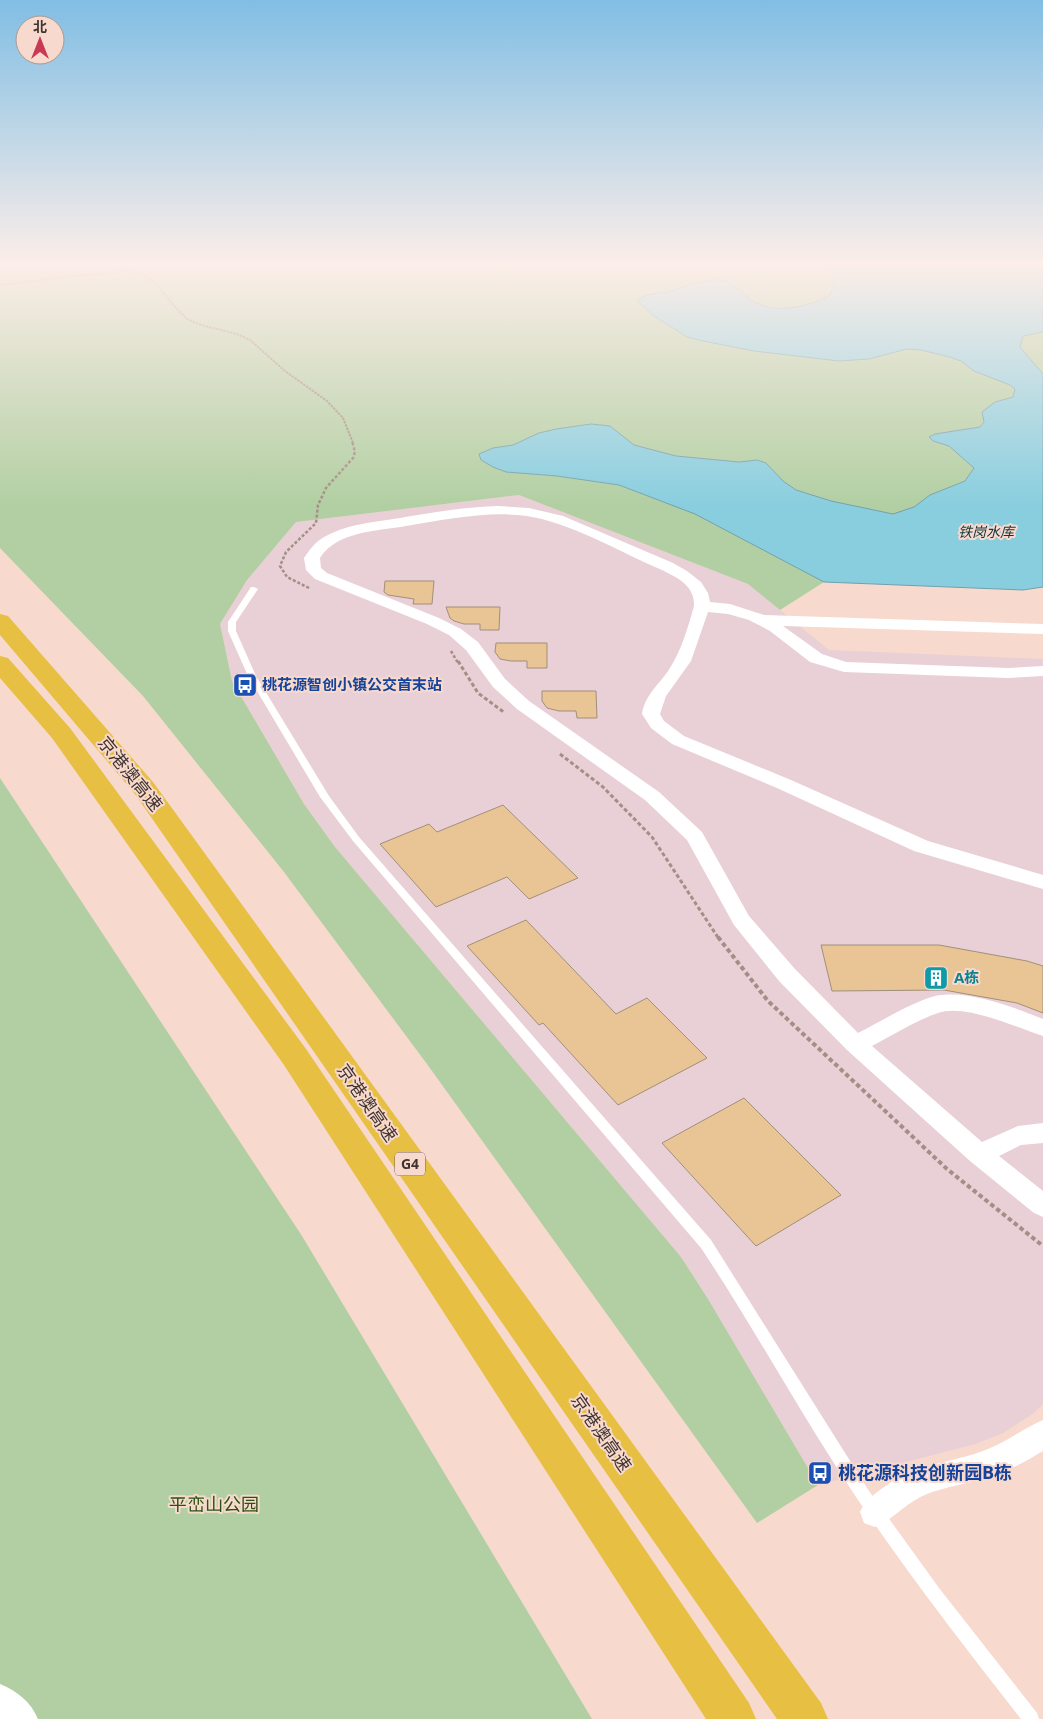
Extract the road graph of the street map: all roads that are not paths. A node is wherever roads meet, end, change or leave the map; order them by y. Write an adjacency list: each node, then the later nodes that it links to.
1 (254, 589): 15 (lane)
2 (702, 606): 3 (street); 8 (street); 10 (street)
3 (761, 620): 5 (street); 7 (street)
4 (0, 621): 19 (highway, 京港澳高速 / G4)
5 (1043, 630)
6 (0, 663): 18 (highway, 京港澳高速 / G4)
7 (1043, 671)
8 (1043, 882)
9 (1043, 1028): 10 (street)
10 (855, 1044): 12 (street)
11 (1043, 1133): 12 (street)
12 (979, 1154): 13 (street)
13 (1043, 1206)
14 (1043, 1434): 15 (street)
15 (876, 1512): 20 (lane)
16 (0, 1700): 17 (street)
17 (21, 1719)
18 (732, 1719)
19 (805, 1719)
20 (1031, 1719)

